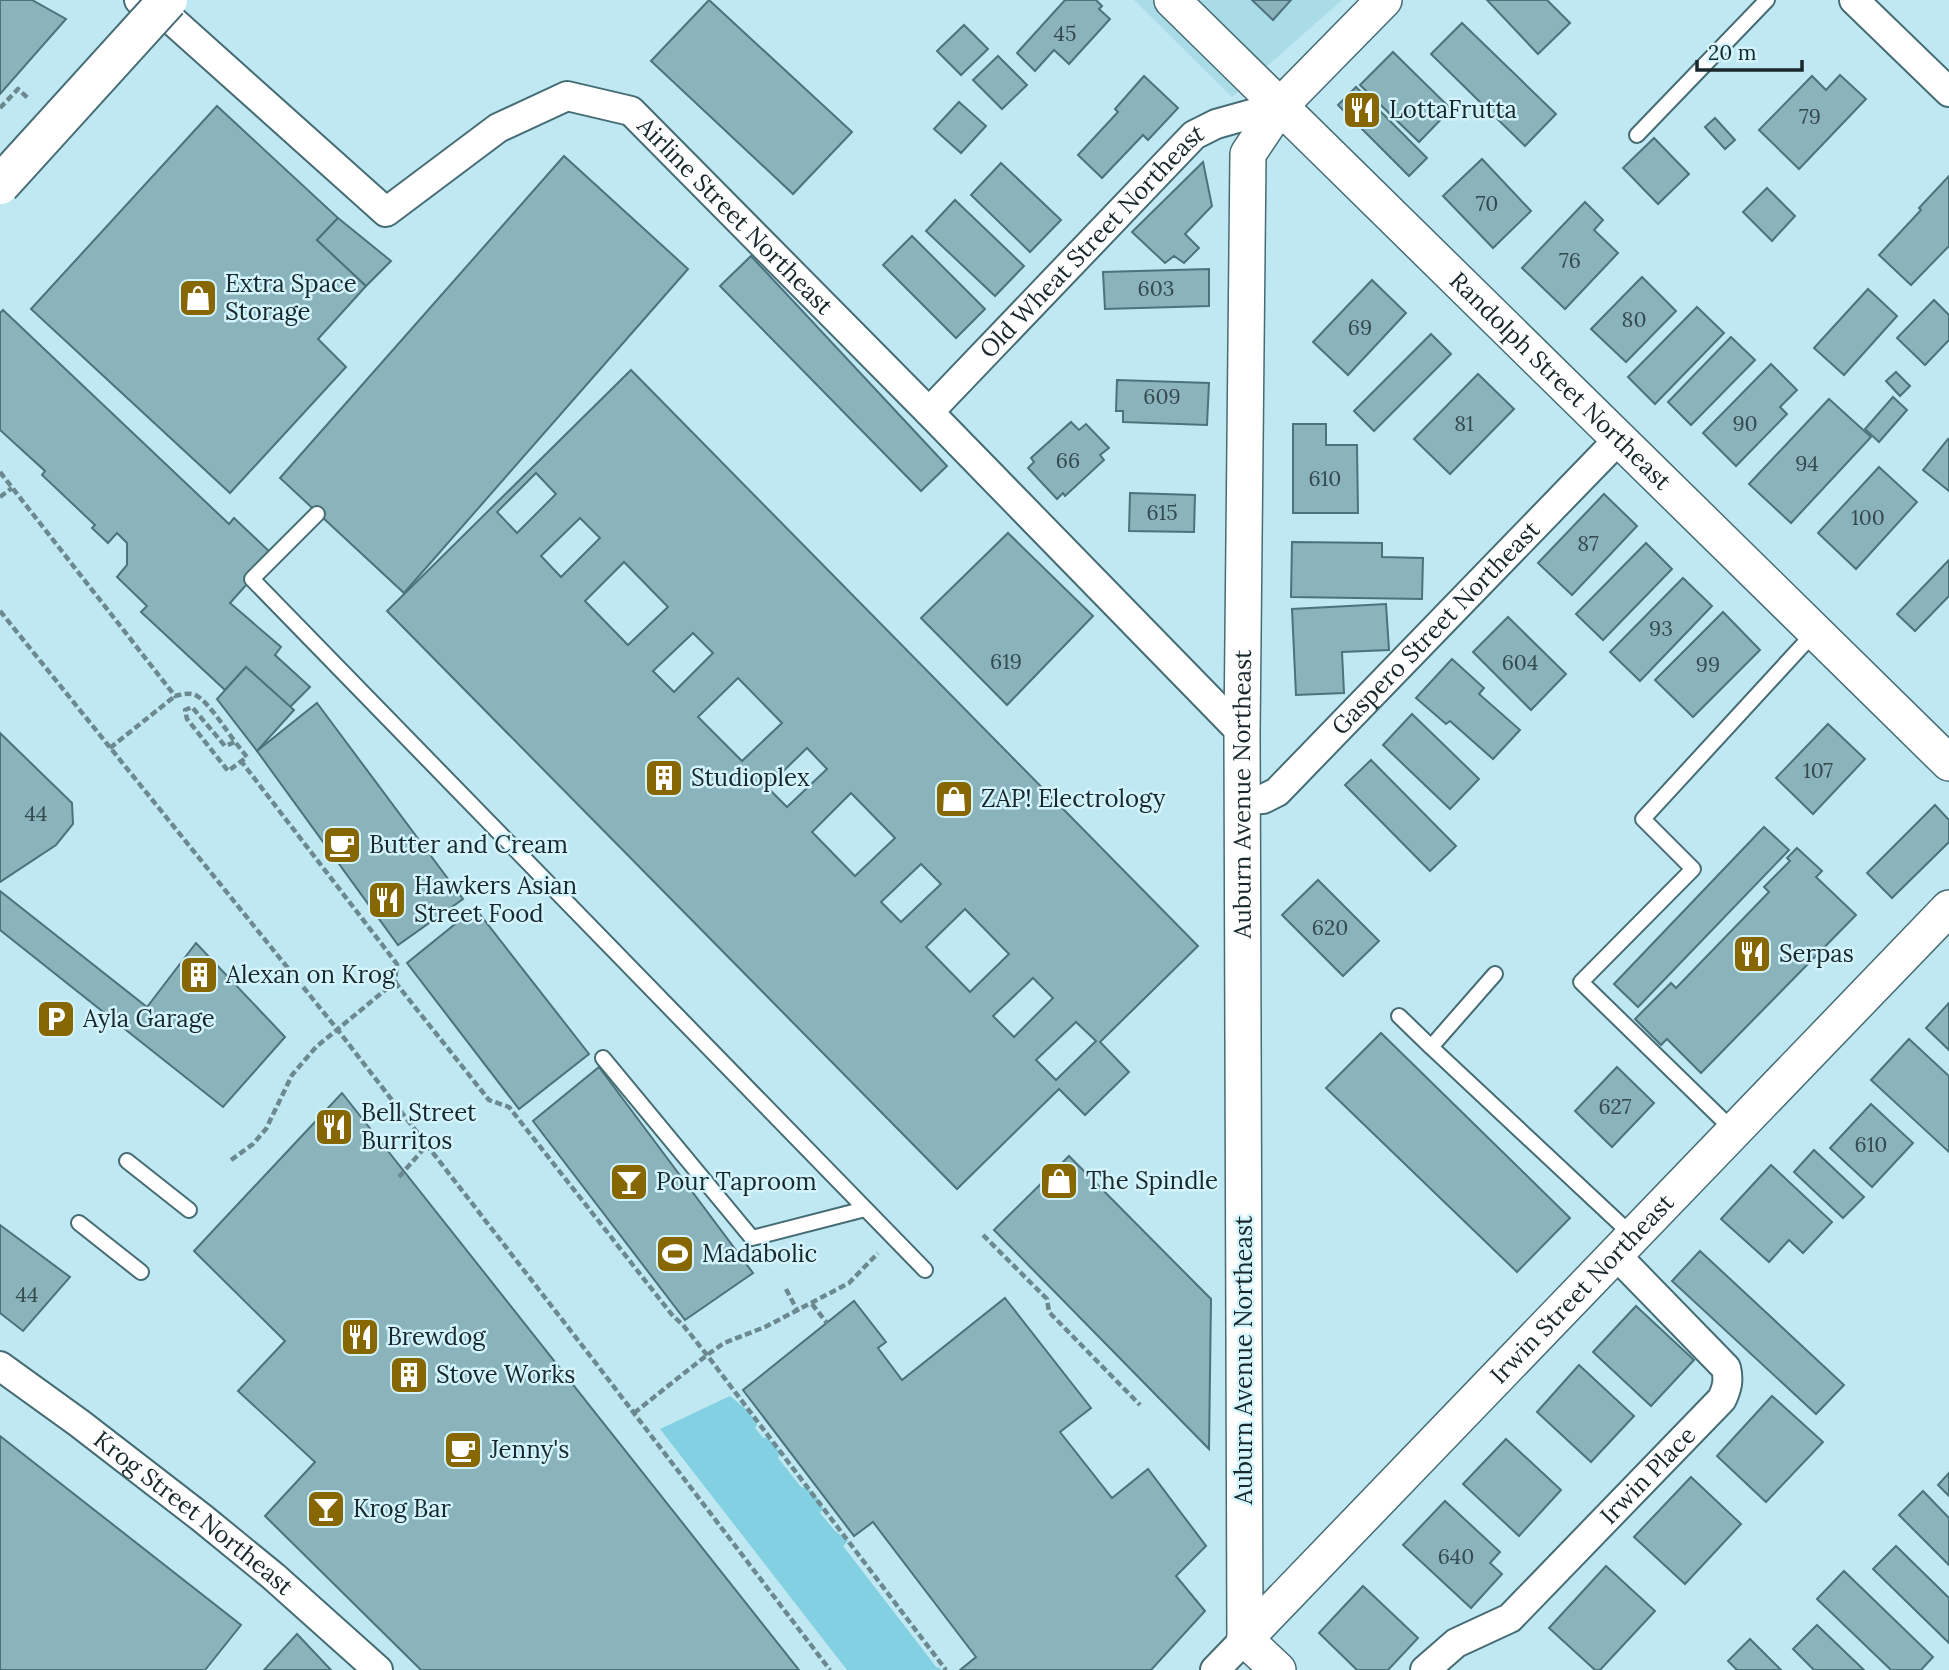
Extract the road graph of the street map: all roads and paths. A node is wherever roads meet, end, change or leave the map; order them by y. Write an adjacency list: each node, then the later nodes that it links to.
1 (139, 0): 6 (street)
2 (1172, 0): 9 (street, Randolph Street Northeast)
3 (1384, 0): 9 (street, Auburn Avenue Northeast)
4 (1767, 0): 11 (lane)
5 (1854, 0): 7 (street)
6 (167, 7): 12 (main road, bridge); 13 (street, Airline Street Northeast)
7 (1949, 92)
8 (29, 99): 10 (path)
9 (1280, 106): 13 (street, Old Wheat Street Northeast); 14 (street, Randolph Street Northeast); 22 (street, Auburn Avenue Northeast)
10 (0, 108)
11 (1637, 135)
12 (0, 185)
13 (929, 412): 22 (street, Airline Street Northeast)
14 (1619, 439): 20 (street, Randolph Street Northeast); 27 (street, Gaspero Street Northeast)
15 (0, 472): 16 (path)
16 (12, 488): 17 (path); 21 (path)
17 (0, 497)
18 (317, 514): 40 (lane)
19 (0, 611): 24 (path)
20 (1815, 632): 26 (street, Randolph Street Northeast); 35 (lane)
21 (174, 696): 23 (path); 24 (path)
22 (1242, 733): 27 (street, Auburn Avenue Northeast)
23 (235, 742): 25 (path); 25 (path)
24 (110, 748): 32 (path)
25 (241, 761): 30 (path)
26 (1949, 763)
27 (1243, 800): 56 (street, Auburn Avenue Northeast)
28 (1949, 908): 35 (street, Irwin Street Northeast)
29 (1495, 974): 33 (lane)
30 (395, 982): 32 (path); 52 (path)
31 (1399, 1016): 33 (lane)
32 (337, 1029): 36 (path); 37 (path)
33 (1431, 1047): 45 (lane)
34 (603, 1058): 40 (lane)
35 (1734, 1131): 45 (street, Irwin Street Northeast)
36 (427, 1146): 39 (path); 55 (path)
37 (231, 1160)
38 (127, 1161): 41 (lane)
39 (399, 1177)
40 (865, 1209): 44 (lane)
41 (189, 1210)
42 (79, 1223): 47 (lane)
43 (983, 1235): 54 (path)
44 (894, 1238): 46 (lane); 49 (path)
45 (1624, 1245): 56 (street, Irwin Street Northeast); 62 (street, Irwin Place)
46 (925, 1270)
47 (141, 1272)
48 (786, 1289): 50 (path)
49 (812, 1304): 50 (path); 51 (path)
50 (798, 1312): 52 (path)
51 (827, 1323)
52 (707, 1355): 55 (path); 59 (path)
53 (0, 1366): 57 (street, Krog Street Northeast)
54 (1140, 1405)
55 (634, 1413): 58 (path)
56 (1245, 1639): 60 (street, Irwin Street Northeast); 61 (street)
57 (378, 1670)
58 (830, 1670)
59 (946, 1670)
60 (1215, 1670)
61 (1278, 1670)
62 (1425, 1670)

